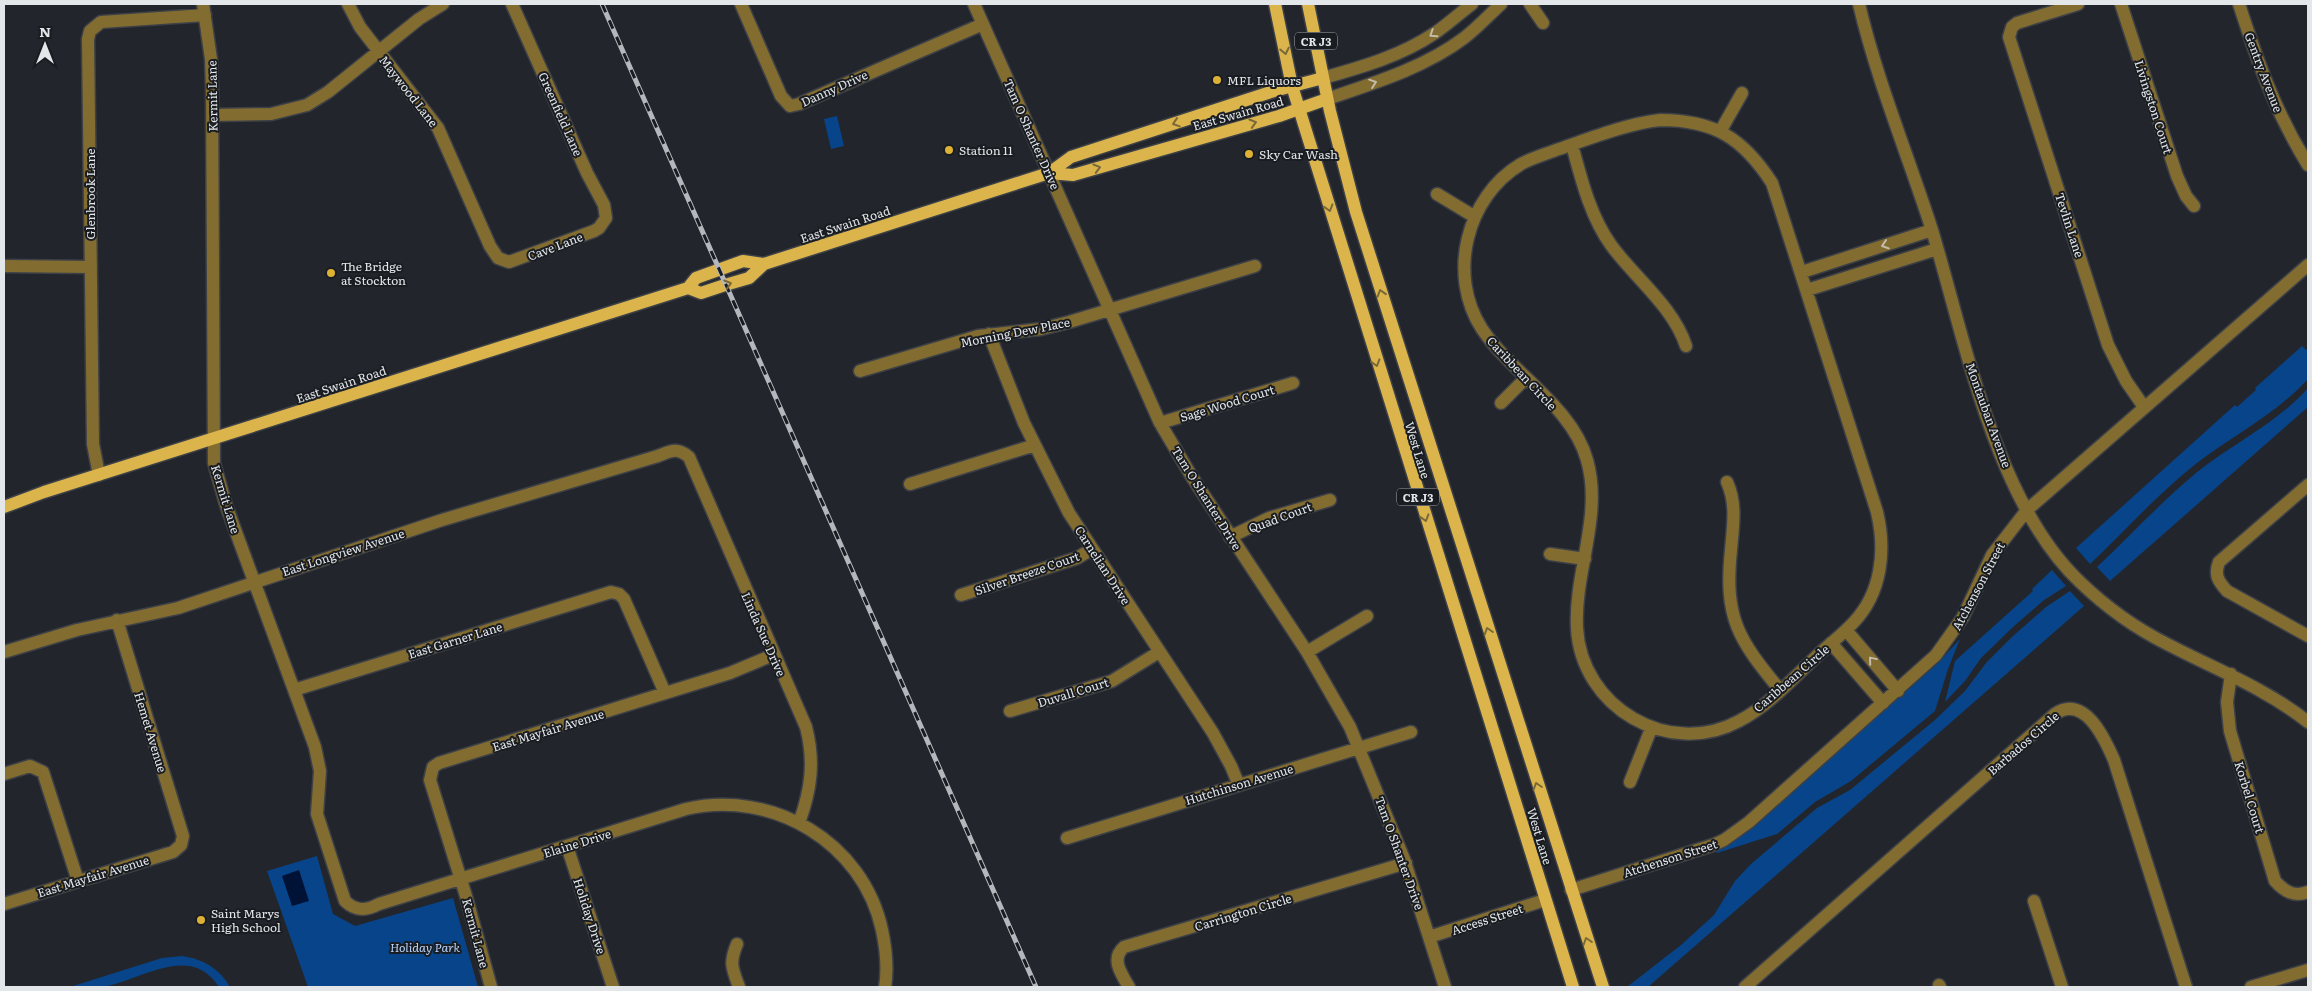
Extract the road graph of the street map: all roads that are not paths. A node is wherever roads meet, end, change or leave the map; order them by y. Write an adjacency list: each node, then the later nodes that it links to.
1 (348, 4): 18 (street, Maywood Lane)
2 (442, 4): 18 (street)
3 (512, 4): 32 (street, Greenfield Lane)
4 (741, 4): 17 (street, Danny Drive)
5 (974, 4): 17 (street, Tam O Shanter Drive)
6 (1275, 4): 20 (main road, West Lane / CR J3, one-way to 20)
7 (1308, 4): 19 (main road, West Lane / CR J3)
8 (1472, 4): 19 (street, East Swain Road, one-way to 19)
9 (1501, 4): 22 (street, East Swain Road, one-way to 9)
10 (1530, 4): 16 (street)
11 (1859, 4): 33 (street, Montauban Avenue)
12 (2078, 4): 51 (street, Tevlin Lane)
13 (2121, 4): 30 (street, Livingston Court)
14 (2239, 4): 27 (street, Gentry Avenue)
15 (204, 10): 24 (street, Kermit Lane); 40 (street, Glenbrook Lane)
16 (1543, 23)
17 (983, 24): 28 (street, Tam O Shanter Drive)
18 (378, 52): 24 (street); 35 (street, Maywood Lane)
19 (1323, 78): 20 (main road, East Swain Road); 22 (main road, West Lane / CR J3)
20 (1292, 86): 23 (main road, West Lane / CR J3); 28 (main road, East Swain Road, one-way to 28)
21 (1742, 93): 25 (street)
22 (1327, 99): 23 (main road, East Swain Road); 99 (main road, West Lane / CR J3, one-way to 22)
23 (1299, 109): 28 (main road, East Swain Road, one-way to 23); 101 (main road, West Lane / CR J3, one-way to 101)
24 (212, 115): 53 (street, Kermit Lane)
25 (1721, 130): 26 (street, Caribbean Circle); 41 (street, Caribbean Circle)
26 (1572, 145): 31 (street, Caribbean Circle); 46 (street)
27 (2308, 164)
28 (1049, 173): 36 (main road, East Swain Road); 44 (street, Tam O Shanter Drive)
29 (1437, 194): 31 (street)
30 (2194, 206)
31 (1475, 217): 48 (street, Caribbean Circle)
32 (603, 224): 35 (street, Cave Lane)
33 (1932, 230): 34 (street, Montauban Avenue); 41 (street, one-way to 41)
34 (1937, 249): 43 (street); 62 (street, Montauban Avenue)
35 (503, 261)
36 (764, 264): 42 (main road, East Swain Road); 42 (main road, East Swain Road, one-way to 36)
37 (2308, 265): 51 (street, Atchenson Street)
38 (4, 266): 40 (street)
39 (1255, 266): 44 (street, Morning Dew Place)
40 (91, 267): 56 (street, Glenbrook Lane)
41 (1802, 272): 43 (street, Caribbean Circle)
42 (688, 288): 53 (main road, East Swain Road)
43 (1807, 290): 71 (street, Caribbean Circle)
44 (1108, 310): 45 (street, Morning Dew Place); 52 (street, Tam O Shanter Drive)
45 (989, 334): 47 (street, Morning Dew Place); 54 (street, Carnelian Drive)
46 (1686, 346)
47 (860, 372)
48 (1526, 378): 50 (street); 66 (street, Caribbean Circle)
49 (1293, 383): 52 (street, Sage Wood Court)
50 (1501, 403)
51 (2144, 407): 62 (street, Atchenson Street)
52 (1160, 423): 63 (street, Tam O Shanter Drive)
53 (214, 439): 56 (main road, East Swain Road); 67 (street, Kermit Lane)
54 (1035, 445): 58 (street); 64 (street, Carnelian Drive)
55 (682, 451): 67 (street, East Longview Avenue); 77 (street, Linda Sue Drive)
56 (99, 475): 61 (main road, East Swain Road)
57 (1727, 482): 80 (street)
58 (910, 484)
59 (2308, 485): 72 (street)
60 (1330, 500): 63 (street, Quad Court)
61 (4, 507)
62 (2028, 510): 78 (street, Montauban Avenue); 81 (street, Atchenson Street)
63 (1230, 537): 76 (street, Tam O Shanter Drive)
64 (1092, 549): 68 (street, Silver Breeze Court); 75 (street, Carnelian Drive)
65 (1550, 554): 66 (street)
66 (1584, 558): 86 (street, Caribbean Circle)
67 (254, 581): 70 (street, East Longview Avenue); 79 (street, Kermit Lane)
68 (961, 595)
69 (1367, 616): 76 (street)
70 (118, 620): 74 (street, East Longview Avenue); 94 (street, Hemet Avenue)
71 (1846, 630): 73 (street, Caribbean Circle); 81 (street, one-way to 71)
72 (2308, 636)
73 (1832, 643): 80 (street, Caribbean Circle); 83 (street, Caribbean Circle)
74 (4, 652)
75 (1159, 652): 84 (street, Duvall Court); 91 (street, Carnelian Drive)
76 (1307, 652): 88 (street, Tam O Shanter Drive)
77 (774, 655): 82 (street, East Mayfair Avenue); 92 (street, Linda Sue Drive)
78 (2232, 674): 85 (street, Montauban Avenue); 100 (street, Korbel Court)
79 (294, 690): 82 (street, East Garner Lane); 104 (street, Kermit Lane)
80 (1780, 690): 86 (street, Caribbean Circle)
81 (1898, 690): 83 (street, Atchenson Street)
82 (665, 694): 97 (street, East Mayfair Avenue)
83 (1883, 703): 99 (street, Atchenson Street)
84 (1010, 711)
85 (2308, 721)
86 (1651, 729): 90 (street)
87 (1411, 732): 88 (street, Hutchinson Avenue)
88 (1360, 748): 91 (street, Hutchinson Avenue); 96 (street, Tam O Shanter Drive)
89 (4, 774): 98 (street)
90 (1630, 782)
91 (1238, 783): 93 (street, Hutchinson Avenue)
92 (799, 824): 95 (street, Elaine Drive); 111 (street, Elaine Drive)
93 (1067, 838)
94 (181, 845): 98 (street, East Mayfair Avenue)
95 (567, 846): 97 (street, Elaine Drive); 109 (street, Holiday Drive)
96 (1406, 863): 105 (street, Tam O Shanter Drive); 112 (street, Carrington Circle)
97 (461, 878): 104 (street, Elaine Drive); 108 (street, Kermit Lane)
98 (78, 881): 103 (street, East Mayfair Avenue)
99 (1570, 890): 115 (main road, West Lane / CR J3, one-way to 99)
100 (2308, 892)
101 (1545, 900): 105 (street, Access Street); 114 (main road, West Lane / CR J3)
102 (2034, 901): 117 (street)
103 (4, 904)
104 (357, 909)
105 (1429, 937): 113 (street, Tam O Shanter Drive)
106 (737, 944): 110 (street)
107 (2308, 970): 119 (street)
108 (491, 987)
109 (613, 987)
110 (739, 987)
111 (885, 987)
112 (1129, 987)
113 (1445, 987)
114 (1573, 987)
115 (1603, 987)
116 (1745, 987): 118 (street, Barbados Circle)
117 (2062, 987)
118 (2186, 987)
119 (2251, 987)

